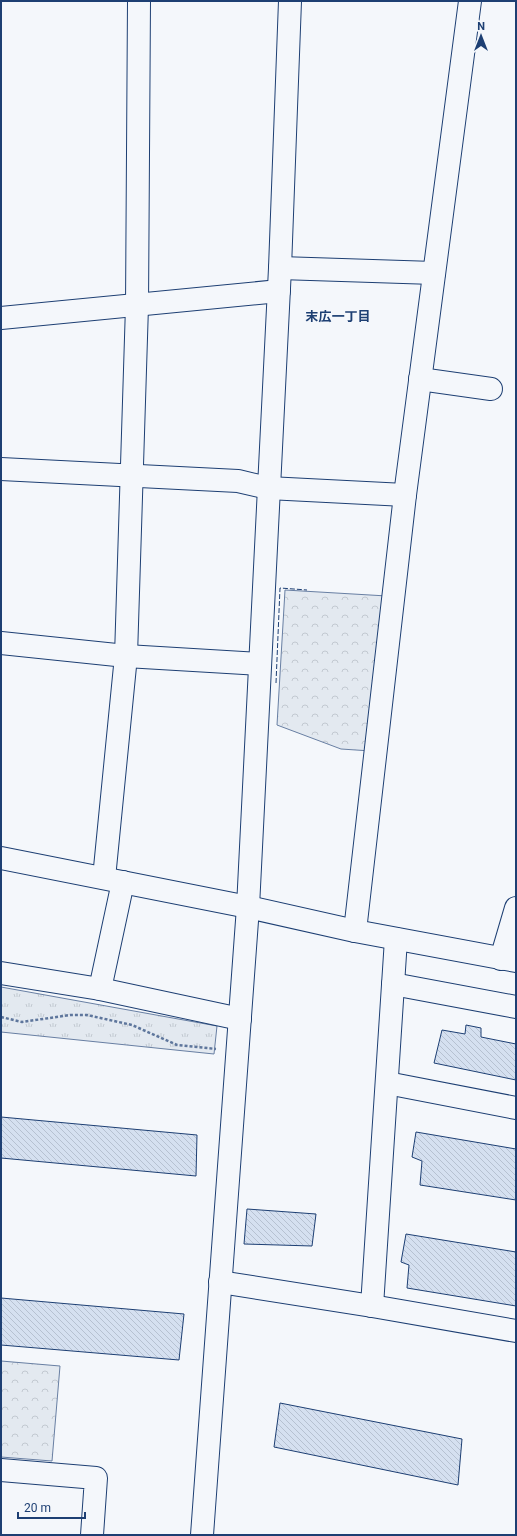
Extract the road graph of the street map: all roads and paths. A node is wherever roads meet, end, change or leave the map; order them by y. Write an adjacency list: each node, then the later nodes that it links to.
1 (139, 1): 7 (street)
2 (290, 1): 4 (street)
3 (470, 1): 5 (street)
4 (280, 268): 5 (street); 6 (street)
5 (434, 274): 9 (street)
6 (279, 291): 7 (street); 13 (street)
7 (137, 306): 8 (street); 12 (street)
8 (1, 318)
9 (420, 379): 10 (street); 14 (street)
10 (490, 389)
11 (1, 469): 12 (street)
12 (131, 475): 13 (street); 16 (street)
13 (268, 488): 14 (street); 17 (street)
14 (405, 495): 22 (street)
15 (1, 643): 16 (street)
16 (126, 656): 17 (street); 19 (street)
17 (260, 664): 20 (street)
18 (1, 858): 19 (street)
19 (114, 880): 20 (street); 27 (street)
20 (248, 906): 22 (street); 30 (street)
21 (516, 908): 24 (street)
22 (356, 931): 23 (street)
23 (396, 939): 24 (street); 26 (street)
24 (509, 960)
25 (1, 973): 27 (street)
26 (393, 984): 28 (street); 32 (street)
27 (100, 989): 30 (street)
28 (516, 1007)
29 (1, 1017): 31 (path)
30 (240, 1019): 31 (street)
31 (238, 1051): 34 (street)
32 (387, 1083): 33 (street); 35 (street)
33 (516, 1108)
34 (220, 1282): 35 (street); 39 (street)
35 (372, 1306): 36 (street)
36 (516, 1332)
37 (1, 1470): 38 (street)
38 (92, 1535)
39 (202, 1535)

